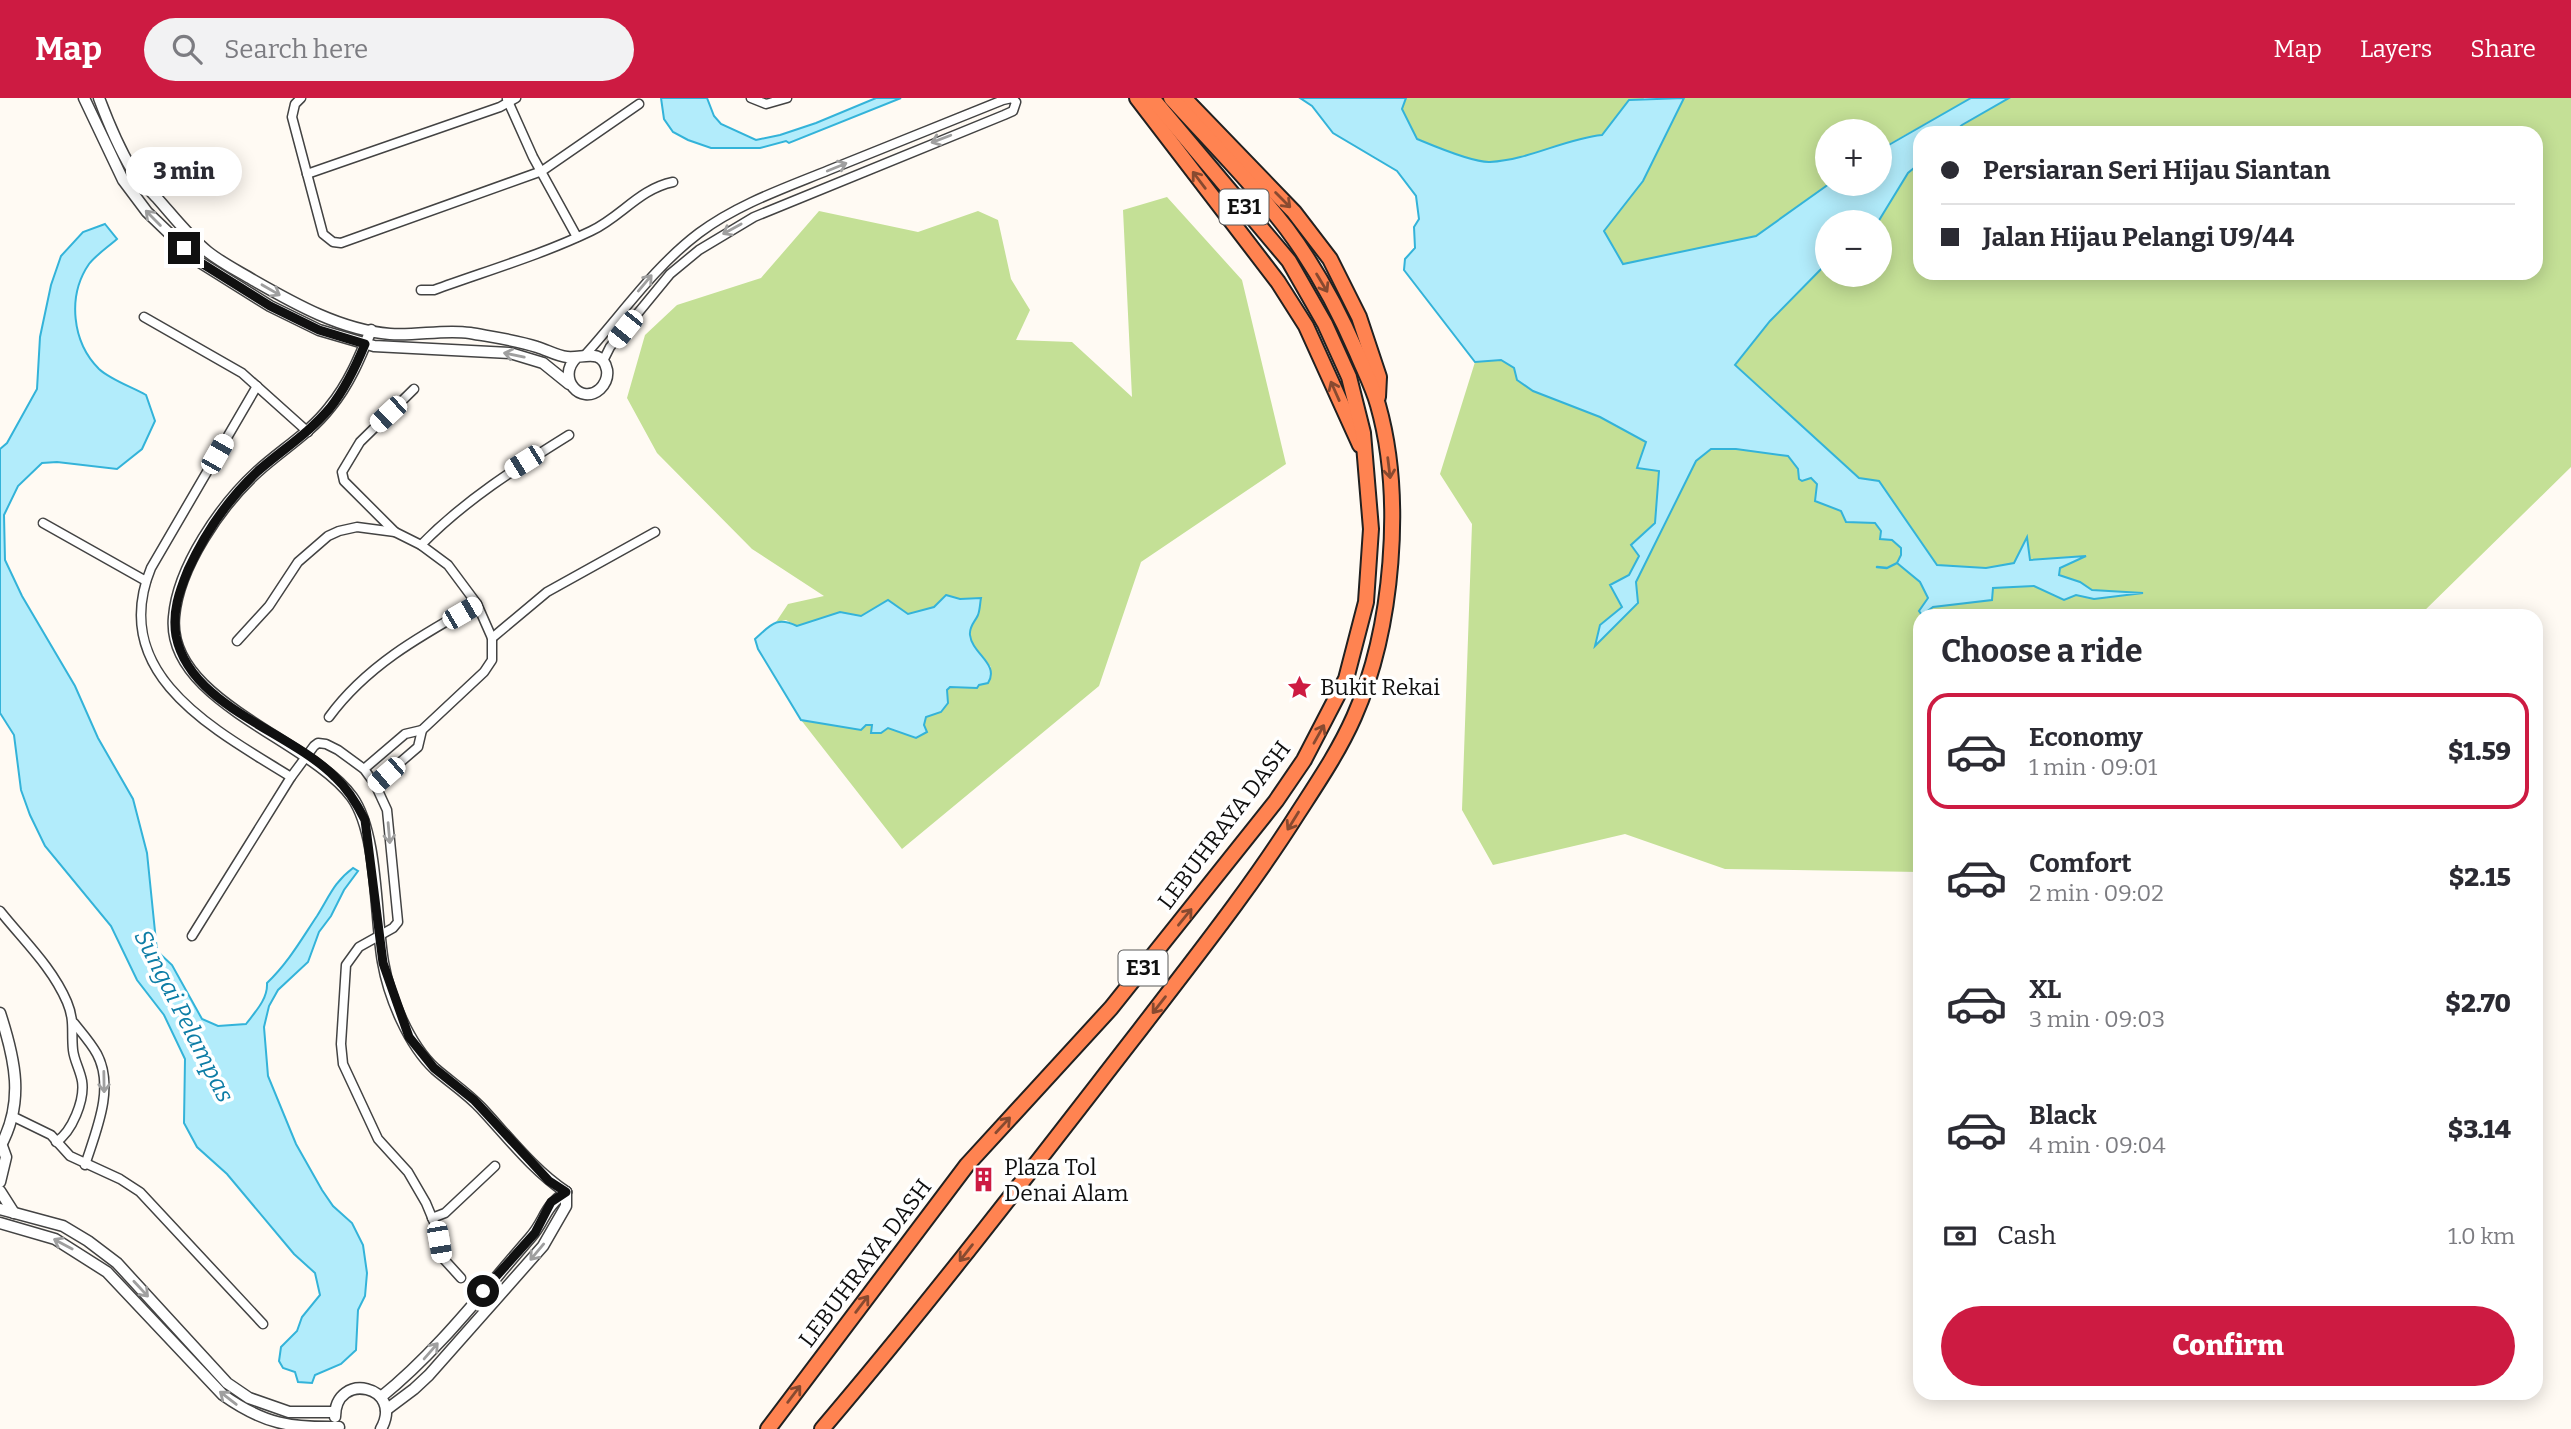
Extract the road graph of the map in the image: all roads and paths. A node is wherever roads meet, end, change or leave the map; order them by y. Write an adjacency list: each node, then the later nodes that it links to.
1 (84, 98): 19 (street, one-way to 1)
2 (99, 98): 18 (street, one-way to 18)
3 (301, 98): 13 (street)
4 (751, 98): 5 (street)
5 (787, 98)
6 (1138, 98): 28 (highway, one-way to 6)
7 (1152, 98): 28 (highway, LEBUHRAYA DASH / E31)
8 (1171, 98): 25 (highway, E31, one-way to 25)
9 (1184, 98): 25 (highway, one-way to 25)
10 (510, 100): 12 (street); 13 (street)
11 (639, 104): 12 (street)
12 (542, 171): 13 (street); 15 (street)
13 (307, 174)
14 (673, 182): 15 (street)
15 (577, 237): 16 (street)
16 (421, 290)
17 (144, 317): 22 (street)
18 (371, 330): 19 (street); 20 (street)
19 (365, 344): 23 (street, one-way to 19); 26 (street)
20 (581, 356): 21 (street); 21 (street, one-way to 21); 23 (street)
21 (603, 361): 23 (street)
22 (257, 386): 26 (street); 33 (street)
23 (572, 386)
24 (414, 389): 30 (street)
25 (1377, 401): 68 (highway, E31, one-way to 68)
26 (308, 432): 39 (street)
27 (569, 435): 32 (street)
28 (1363, 453): 67 (highway, LEBUHRAYA DASH / E31, one-way to 28)
29 (43, 523): 33 (street)
30 (395, 532): 32 (street); 36 (street)
31 (654, 532): 35 (street)
32 (421, 545): 34 (street)
33 (146, 581): 41 (street)
34 (477, 604): 35 (street); 37 (street)
35 (492, 638): 38 (street)
36 (237, 641)
37 (329, 717)
38 (422, 730): 40 (street); 42 (street)
39 (306, 756): 40 (street); 41 (street); 44 (street)
40 (364, 769): 42 (street)
41 (291, 776): 45 (street)
42 (375, 784): 44 (street, one-way to 44)
43 (0, 911): 47 (street)
44 (380, 933): 55 (street); 58 (street)
45 (192, 936)
46 (0, 1013): 48 (street)
47 (74, 1023): 49 (street); 51 (street, one-way to 51)
48 (12, 1116): 49 (street); 50 (street)
49 (56, 1142): 51 (street)
50 (1, 1147): 53 (street)
51 (85, 1165): 61 (street)
52 (495, 1166): 58 (street)
53 (0, 1182)
54 (0, 1191): 57 (street)
55 (566, 1192): 62 (street, one-way to 55); 63 (street, one-way to 63)
56 (0, 1209): 57 (street)
57 (14, 1213): 64 (street, one-way to 64)
58 (432, 1218): 60 (street)
59 (0, 1223): 65 (street, one-way to 59)
60 (461, 1278)
61 (263, 1324)
62 (381, 1397): 63 (street); 64 (street)
63 (386, 1410): 66 (street)
64 (335, 1412): 65 (street)
65 (340, 1428)
66 (381, 1429)
67 (768, 1429)
68 (822, 1429)

